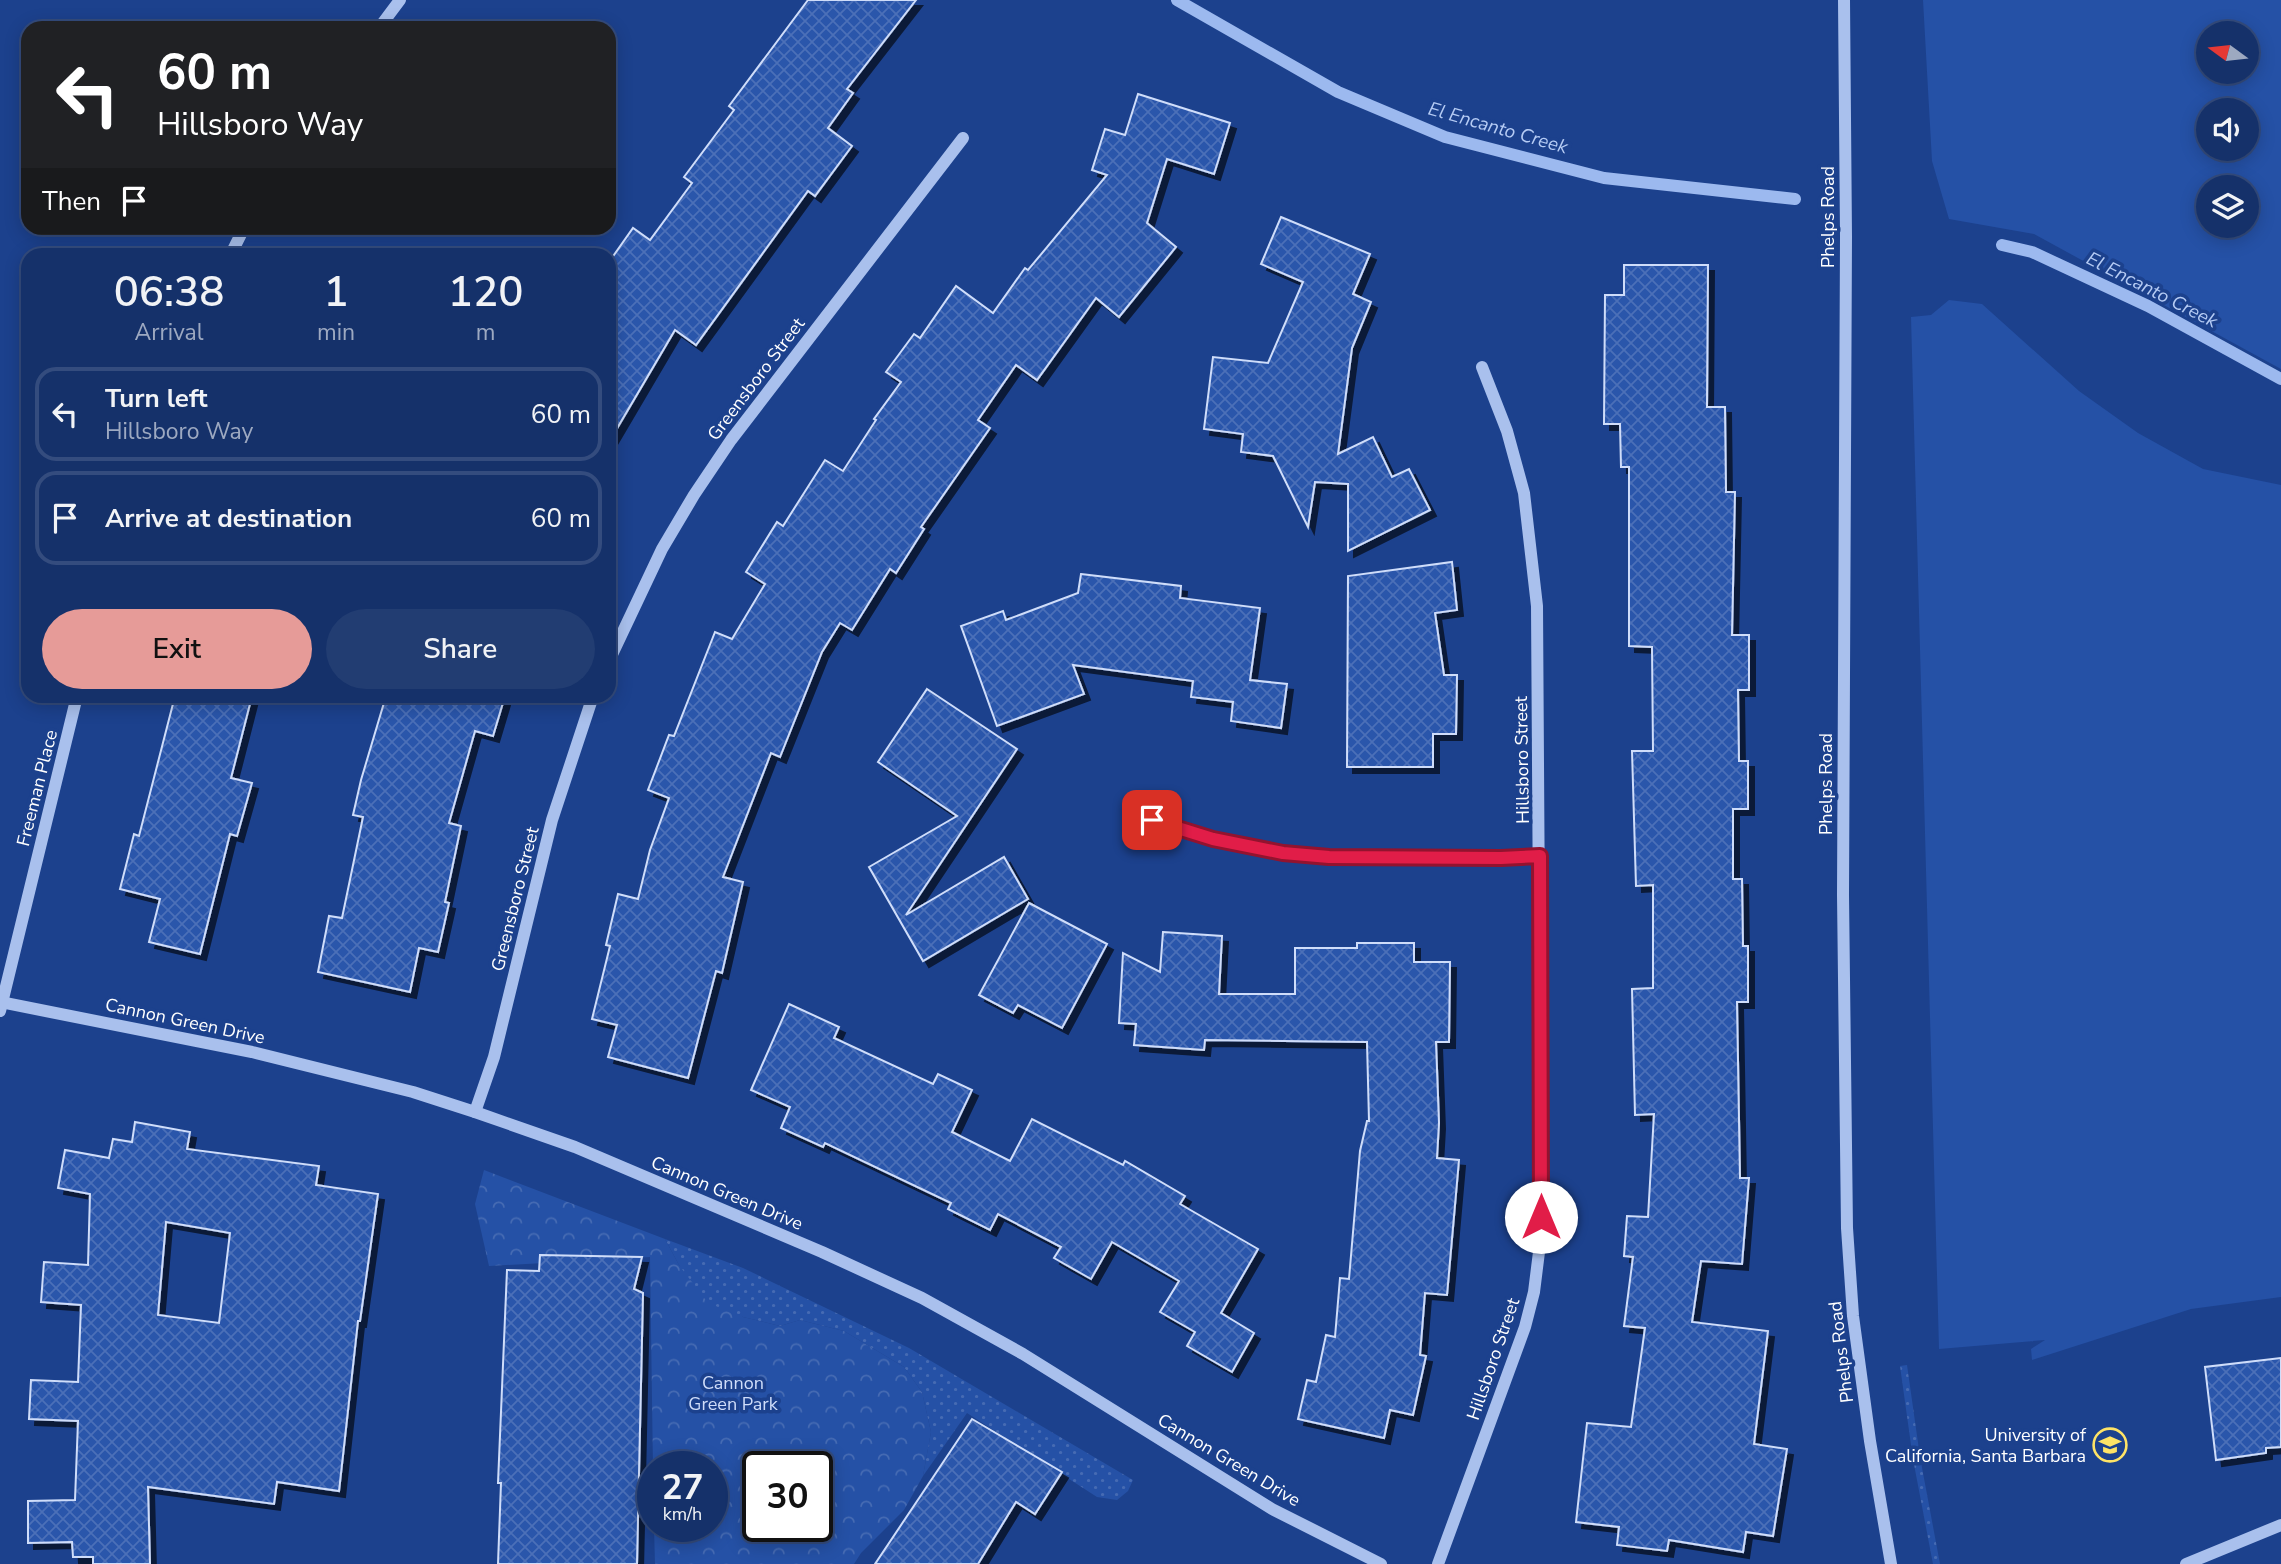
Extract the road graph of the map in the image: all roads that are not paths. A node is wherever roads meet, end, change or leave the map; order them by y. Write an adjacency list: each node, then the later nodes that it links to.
1 (400, 0): 3 (street)
2 (1844, 0): 16 (street, Phelps Road)
3 (384, 21)
4 (962, 138): 6 (street, Greensboro Street)
5 (1482, 367): 10 (street, Hillsboro Street)
6 (616, 646)
7 (75, 703): 11 (street, Freeman Place)
8 (591, 703): 12 (street, Greensboro Street)
9 (1135, 814): 10 (street)
10 (1540, 856): 15 (street, Hillsboro Street)
11 (1, 1005): 12 (street, Cannon Green Drive)
12 (475, 1112): 14 (street, Cannon Green Drive)
13 (2281, 1525): 17 (street)
14 (1381, 1564)
15 (1438, 1564)
16 (1891, 1564)
17 (2186, 1564)

